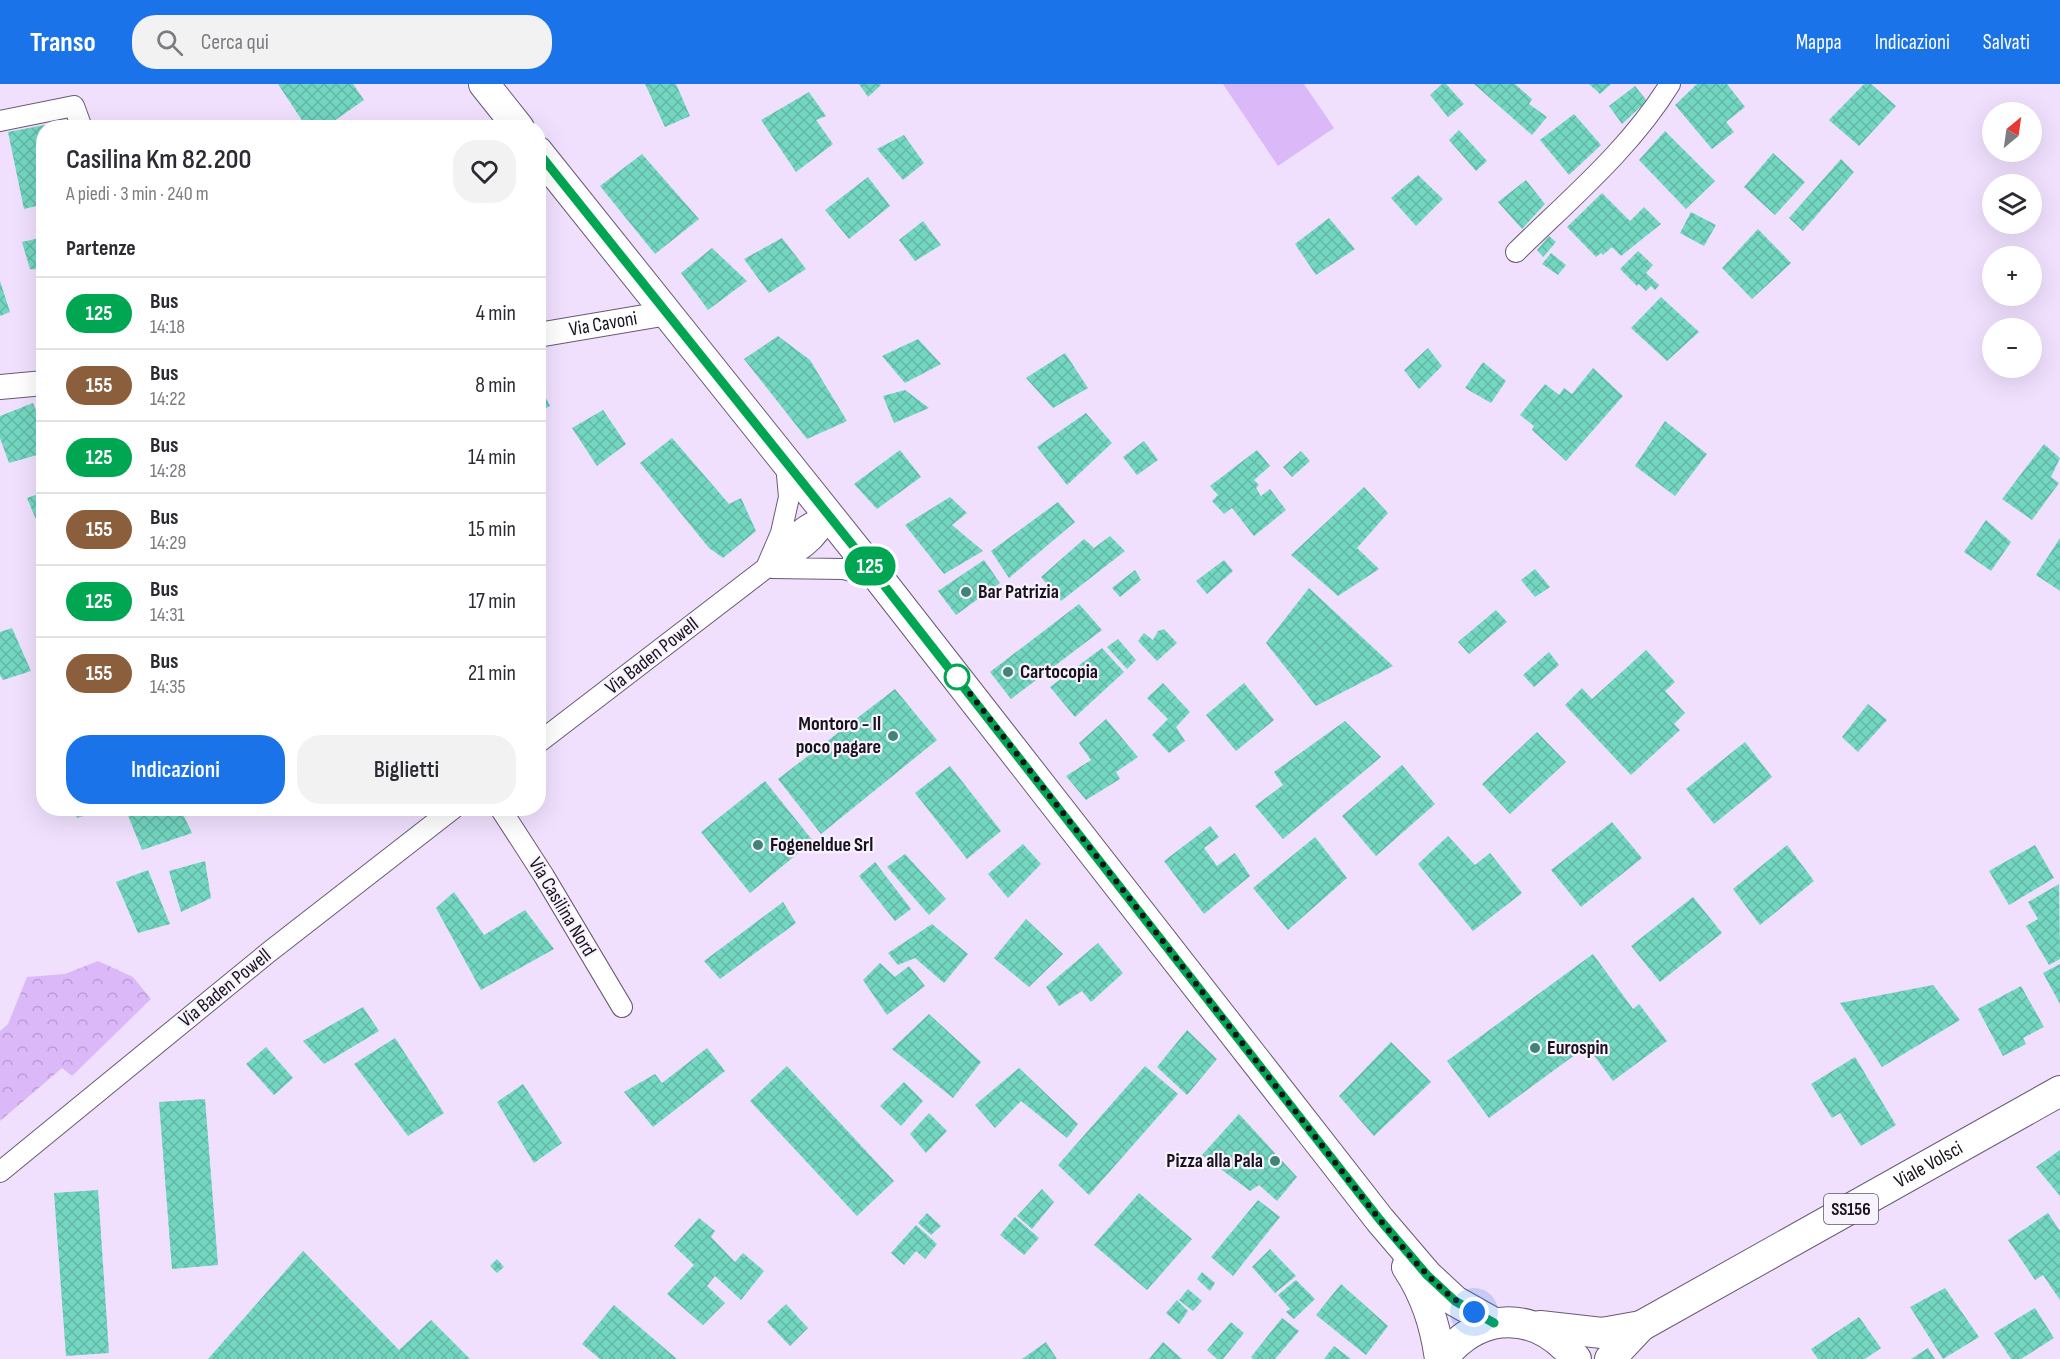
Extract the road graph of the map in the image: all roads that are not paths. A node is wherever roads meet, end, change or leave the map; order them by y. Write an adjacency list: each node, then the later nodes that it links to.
1 (484, 84): 4 (main road)
2 (1670, 84): 7 (street)
3 (79, 120): 5 (street)
4 (513, 120)
5 (0, 121)
6 (546, 162): 8 (main road)
7 (1516, 252)
8 (668, 313): 9 (street, Via Cavoni); 12 (main road)
9 (546, 334)
10 (36, 384): 11 (street)
11 (0, 387)
12 (786, 461): 13 (main road); 14 (street, Via Baden Powell)
13 (829, 515): 14 (street, Via Baden Powell); 15 (main road)
14 (766, 568): 15 (street); 16 (street, Via Baden Powell)
15 (878, 577): 22 (main road)
16 (546, 738)
17 (444, 816): 21 (street, Via Baden Powell)
18 (505, 816): 19 (street, Via Casilina Nord)
19 (622, 1007)
20 (2060, 1091): 25 (main road, Viale Volsci / SS156)
21 (0, 1172)
22 (1380, 1220): 23 (main road); 26 (main road)
23 (1494, 1323): 24 (main road, SS156); 26 (main road, SS156)
24 (1531, 1325): 25 (main road, Viale Volsci / SS156); 27 (main road, SS156)
25 (1641, 1326): 28 (main road, Viale Volsci / SS156)
26 (1441, 1359)
27 (1576, 1359)
28 (1610, 1359)

